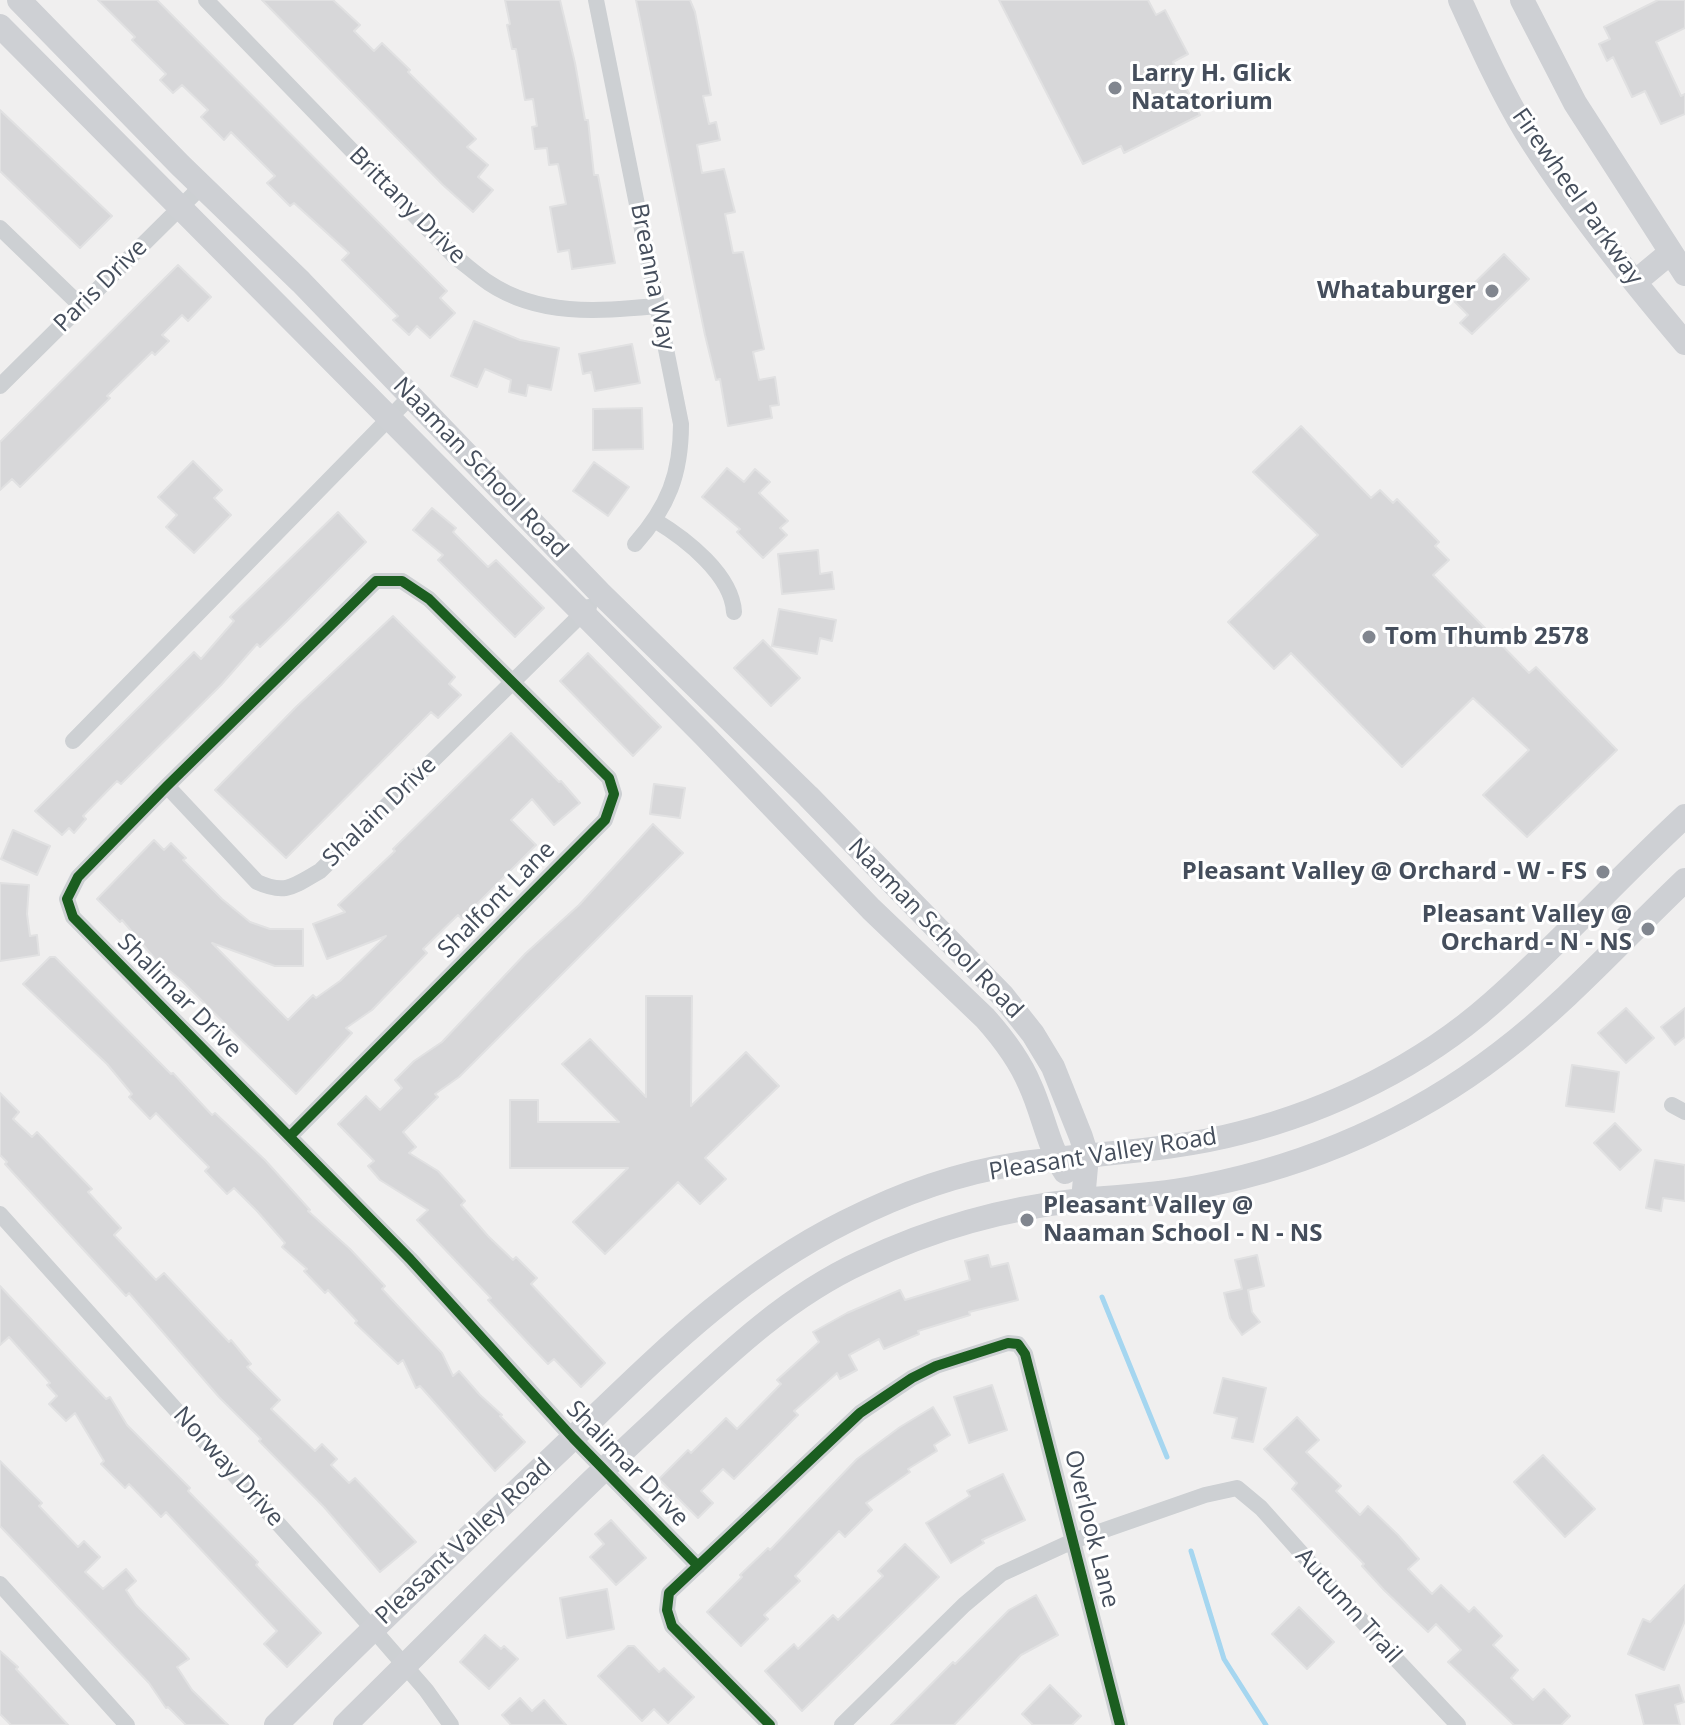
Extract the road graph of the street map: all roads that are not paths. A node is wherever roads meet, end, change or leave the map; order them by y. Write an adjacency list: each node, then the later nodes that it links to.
1 (19, 0): 7 (main road, Naaman School Road)
2 (206, 0): 14 (street, Brittany Drive)
3 (596, 0): 14 (street, Breanna Way)
4 (1460, 0): 12 (main road, Firewheel Parkway)
5 (1522, 0): 10 (main road, Firewheel Parkway)
6 (0, 26): 8 (main road, Naaman School Road)
7 (202, 186): 8 (street, Paris Drive); 17 (main road, Naaman School Road)
8 (181, 206): 13 (street, Paris Drive); 18 (main road, Naaman School Road)
9 (0, 228): 13 (street)
10 (1670, 253): 11 (main road, Firewheel Parkway); 12 (main road)
11 (1685, 274)
12 (1635, 282): 15 (main road, Firewheel Parkway)
13 (81, 306): 16 (street, Paris Drive)
14 (658, 306): 19 (street, Breanna Way)
15 (1685, 343)
16 (0, 386)
17 (411, 396): 18 (street); 21 (main road, Naaman School Road)
18 (391, 418): 23 (main road, Naaman School Road); 25 (street)
19 (656, 521): 20 (street, Breanna Way); 22 (street)
20 (635, 544)
21 (600, 593): 23 (street); 30 (main road, Naaman School Road)
22 (734, 612)
23 (584, 613): 24 (street, Shalain Drive); 31 (main road, Naaman School Road)
24 (514, 681): 26 (street, Shalimar Drive); 26 (street, Shalain Drive); 29 (street, Shalfont Lane)
25 (73, 741)
26 (167, 786): 29 (street, Shalimar Drive)
27 (1683, 821): 30 (main road, Pleasant Valley Road)
28 (1685, 880): 32 (main road, Pleasant Valley Road)
29 (290, 1136): 34 (street, Shalimar Drive)
30 (1087, 1156): 31 (main road, Pleasant Valley Road); 32 (main road, Naaman School Road)
31 (1057, 1160): 32 (main road, Naaman School Road); 34 (main road, Pleasant Valley Road)
32 (1083, 1200): 35 (main road, Pleasant Valley Road)
33 (0, 1214): 39 (street, Norway Drive)
34 (573, 1438): 35 (street, Shalimar Drive); 39 (main road, Pleasant Valley Road)
35 (604, 1469): 37 (street, Shalimar Drive); 40 (main road, Pleasant Valley Road)
36 (1073, 1541): 37 (street, Overlook Lane); 46 (street); 47 (street, Overlook Lane); 48 (street, Autumn Trail)
37 (698, 1566): 45 (street)
38 (0, 1584): 41 (street)
39 (372, 1628): 40 (street, Norway Drive); 42 (main road, Pleasant Valley Road)
40 (405, 1666): 43 (main road, Pleasant Valley Road); 44 (street, Norway Drive)
41 (127, 1725)
42 (276, 1725)
43 (345, 1725)
44 (451, 1725)
45 (770, 1725)
46 (842, 1725)
47 (1120, 1725)
48 (1458, 1725)

